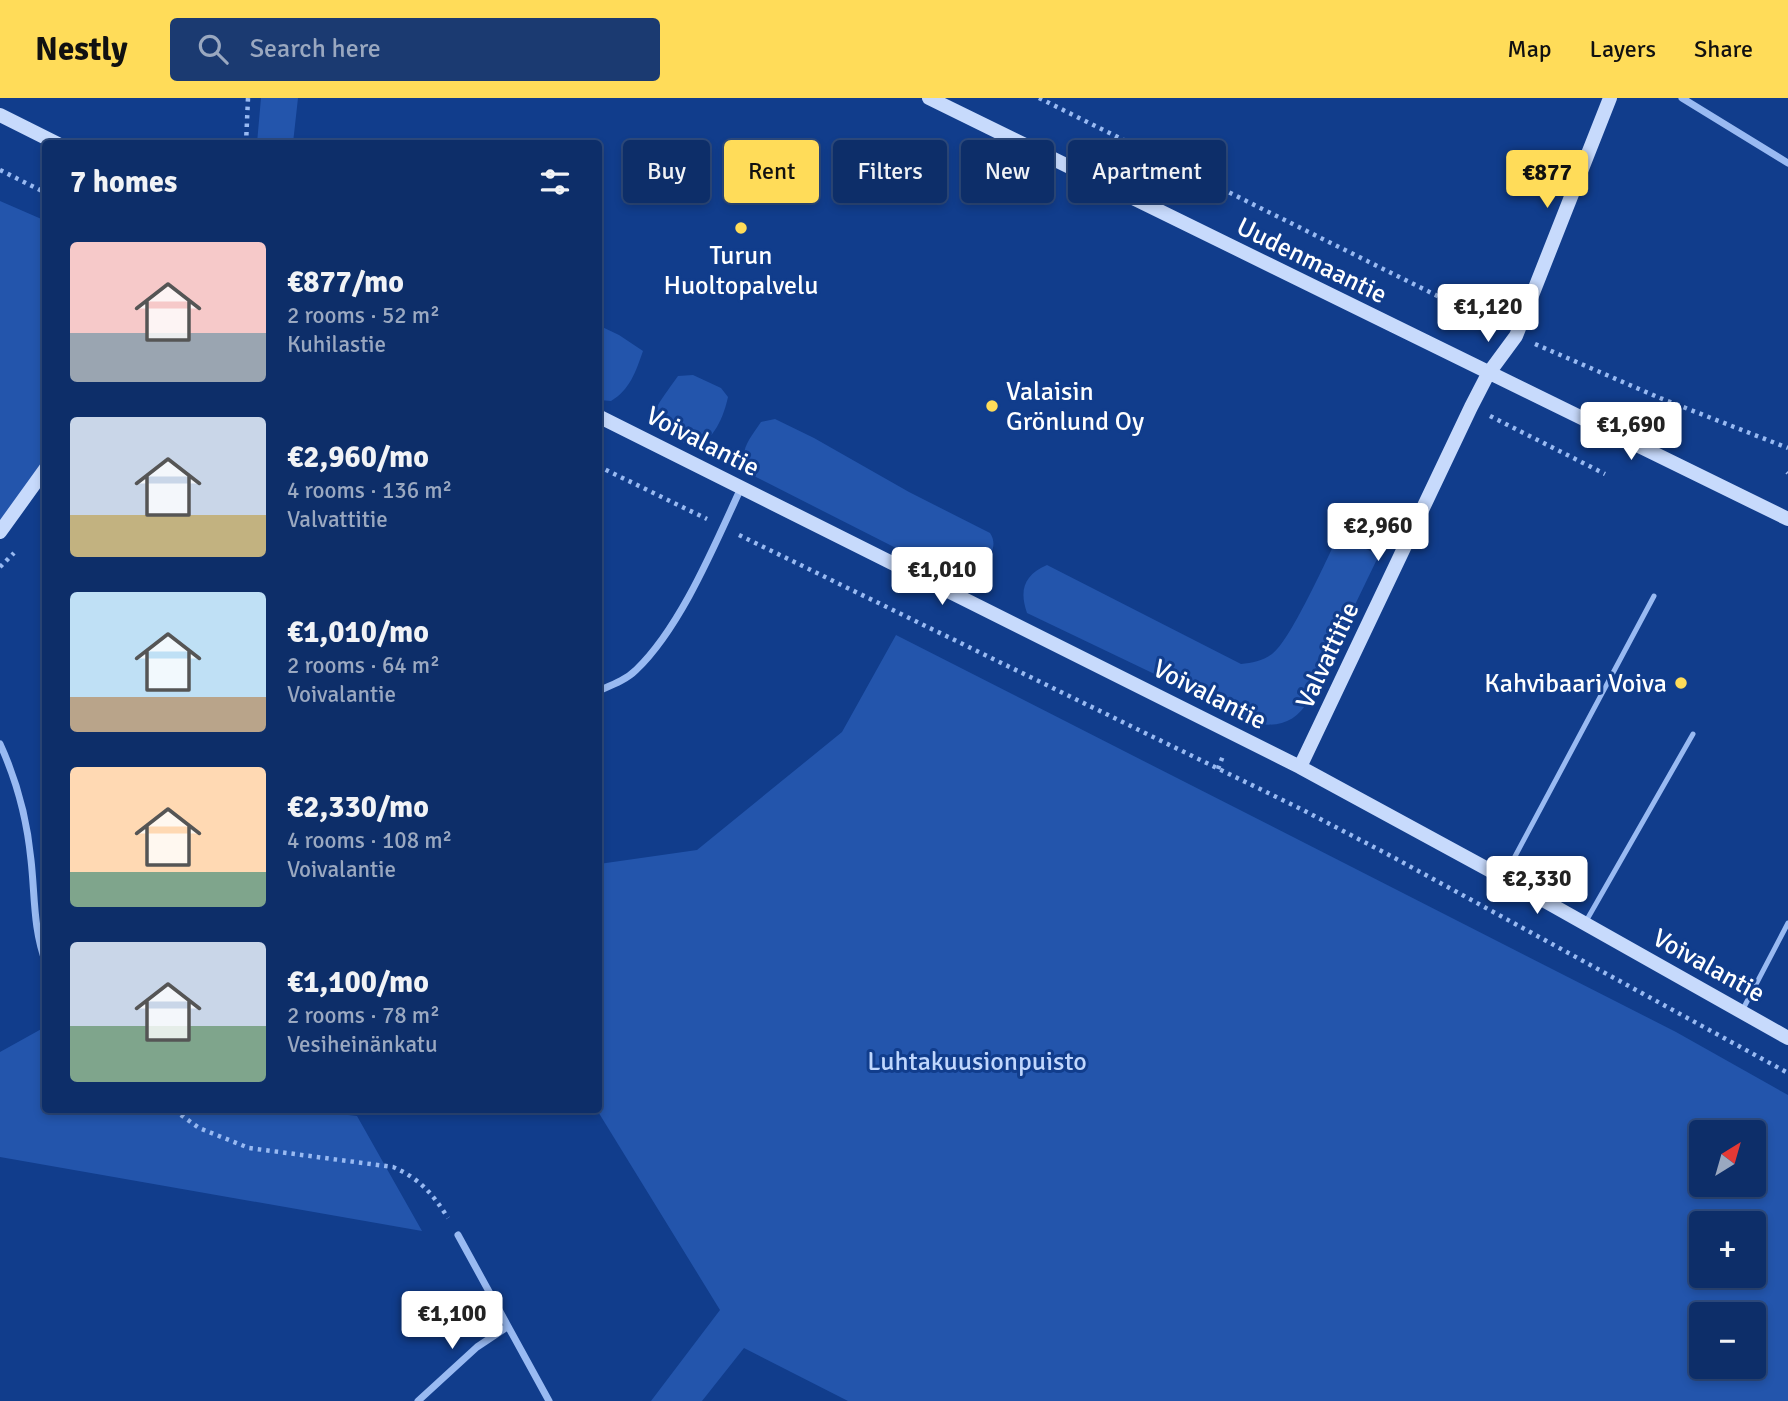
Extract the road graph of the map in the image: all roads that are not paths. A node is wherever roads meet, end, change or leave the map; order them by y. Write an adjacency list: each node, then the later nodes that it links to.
1 (929, 98): 7 (street, Uudenmaantie)
2 (1610, 98): 7 (street, Valvattitie)
3 (1682, 98): 6 (street)
4 (0, 114): 5 (street)
5 (50, 140)
6 (1788, 163)
7 (1488, 374): 11 (street, Uudenmaantie); 17 (street, Valvattitie)
8 (602, 418): 10 (street, Voivalantie)
9 (42, 474): 12 (street)
10 (741, 488): 14 (street); 17 (street, Voivalantie)
11 (1788, 519)
12 (0, 532)
13 (1654, 596): 18 (lane)
14 (602, 689)
15 (1693, 734): 19 (lane)
16 (0, 744): 21 (street)
17 (1300, 767): 18 (street, Voivalantie)
18 (1504, 878): 19 (street, Voivalantie)
19 (1585, 923): 22 (street, Voivalantie)
20 (1788, 923): 22 (lane)
21 (42, 953)
22 (1741, 1011): 23 (street, Voivalantie)
23 (1788, 1038)
24 (458, 1235): 25 (street)
25 (507, 1327): 26 (street); 27 (street)
26 (418, 1401)
27 (550, 1401)

